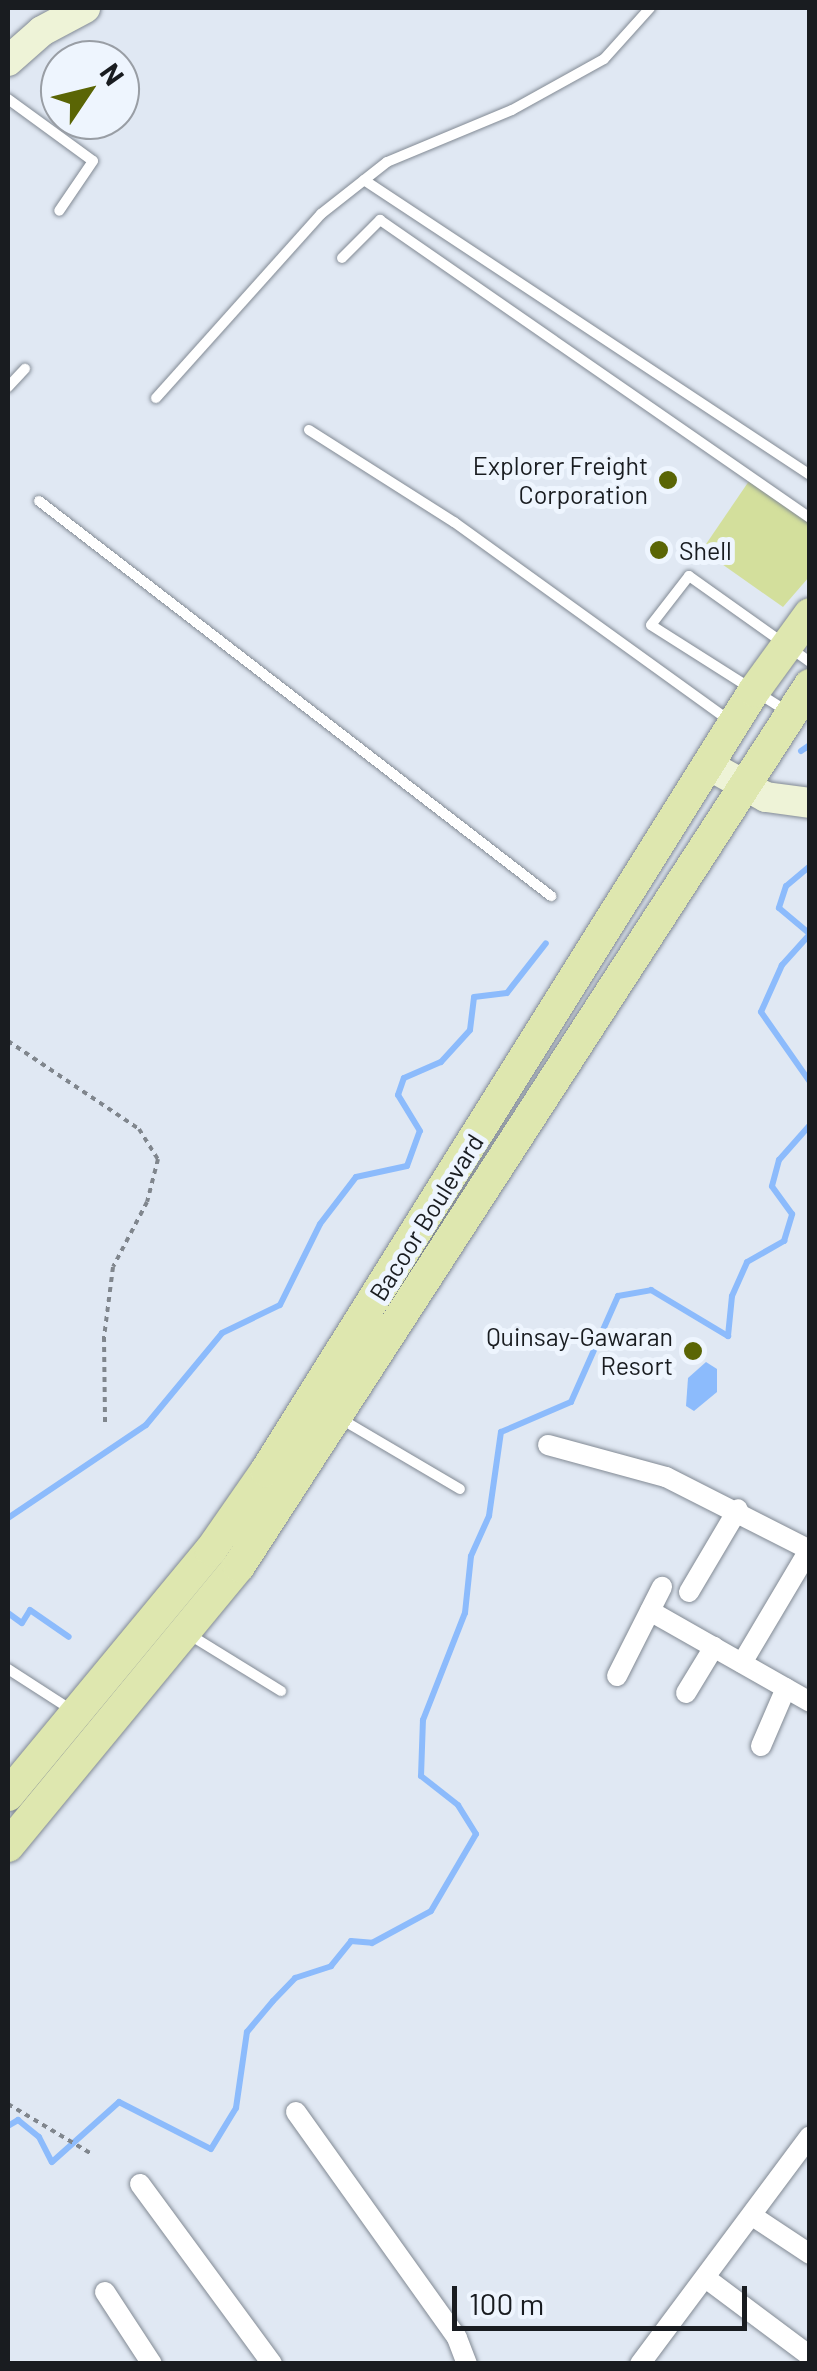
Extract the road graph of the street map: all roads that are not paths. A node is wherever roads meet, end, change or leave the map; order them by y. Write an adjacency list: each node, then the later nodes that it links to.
1 (85, 8): 3 (street)
2 (650, 8): 5 (lane)
3 (8, 60)
4 (8, 99): 6 (lane)
5 (364, 180): 10 (lane); 12 (lane)
6 (59, 211)
7 (342, 258): 14 (lane)
8 (25, 369): 9 (lane)
9 (8, 388)
10 (156, 398)
11 (309, 430): 20 (lane)
12 (810, 474)
13 (39, 501): 24 (lane)
14 (810, 518)
15 (810, 614): 16 (main road, Bacoor Boulevard)
16 (797, 655): 18 (main road, Bacoor Boulevard); 18 (lane)
17 (810, 685): 19 (main road, Bacoor Boulevard)
18 (754, 690): 19 (lane); 20 (main road, Bacoor Boulevard)
19 (790, 713): 22 (main road, Bacoor Boulevard)
20 (735, 725): 21 (main road, Bacoor Boulevard)
21 (710, 766): 22 (street); 42 (main road, Bacoor Boulevard)
22 (741, 787): 23 (street); 25 (main road, Bacoor Boulevard)
23 (810, 803)
24 (551, 896)
25 (336, 1416): 27 (lane); 33 (main road, Bacoor Boulevard)
26 (548, 1445): 28 (street)
27 (460, 1489)
28 (738, 1509): 29 (street); 31 (street)
29 (809, 1550): 35 (street)
30 (662, 1587): 32 (street)
31 (689, 1592)
32 (650, 1611): 34 (street); 37 (street)
33 (189, 1634): 39 (lane); 45 (main road, Bacoor Boulevard)
34 (714, 1647): 35 (street); 40 (street)
35 (742, 1663): 38 (street)
36 (8, 1669): 42 (lane)
37 (617, 1676)
38 (786, 1688): 41 (street); 43 (street)
39 (281, 1691)
40 (686, 1693)
41 (810, 1702)
42 (77, 1713): 44 (main road, Bacoor Boulevard)
43 (761, 1746)
44 (8, 1795)
45 (8, 1846)
46 (296, 2112): 57 (street)
47 (808, 2141): 49 (street)
48 (140, 2184): 56 (street)
49 (754, 2216): 50 (street); 51 (street)
50 (810, 2254)
51 (707, 2279): 53 (street); 54 (street)
52 (105, 2292): 55 (street)
53 (810, 2356)
54 (652, 2360)
55 (152, 2364)
56 (272, 2364)
57 (467, 2364)

